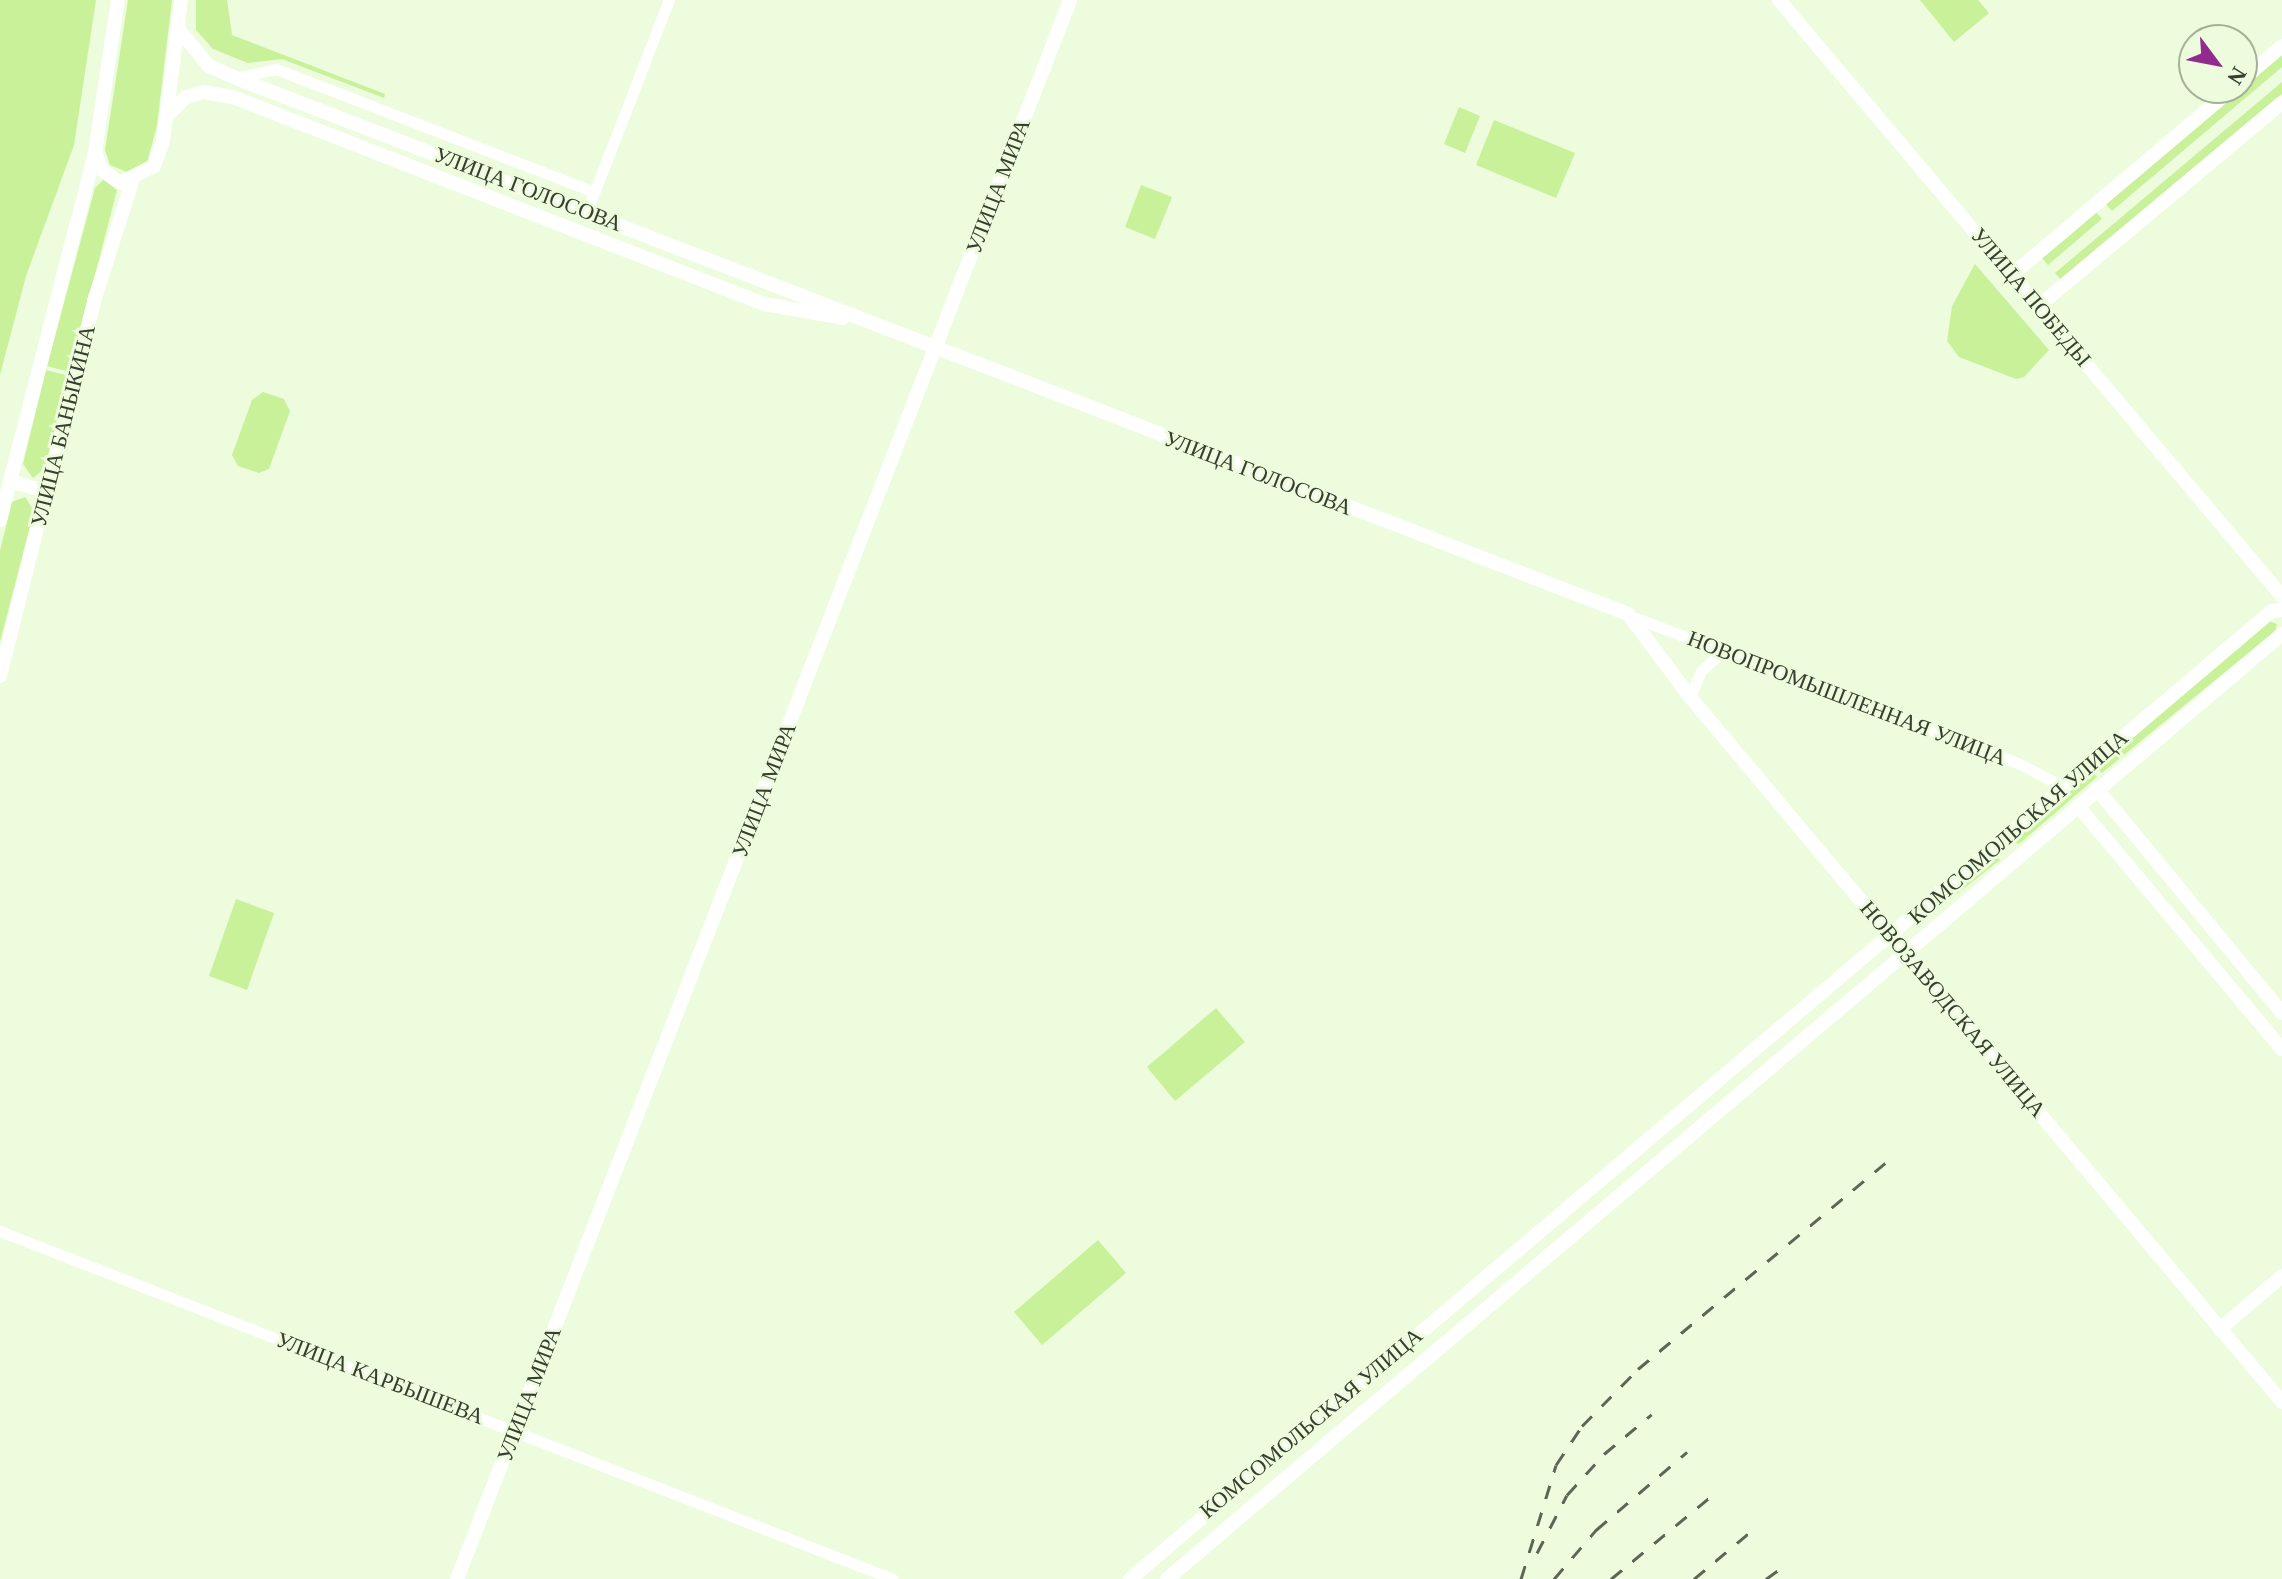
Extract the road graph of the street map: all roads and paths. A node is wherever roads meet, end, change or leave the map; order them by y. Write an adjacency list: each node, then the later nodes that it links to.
1 (118, 0): 13 (main road, УЛИЦА БАНЫКИНА)
2 (181, 0): 6 (main road)
3 (669, 0): 16 (street)
4 (1070, 0): 24 (main road, УЛИЦА МИРА)
5 (1779, 0): 19 (main road, УЛИЦА ПОБЕДЫ)
6 (180, 31): 9 (main road, УЛИЦА ГОЛОСОВА); 12 (main road)
7 (2282, 46): 8 (main road)
8 (2258, 66)
9 (236, 78): 14 (main road, УЛИЦА ГОЛОСОВА); 16 (street)
10 (2282, 103): 22 (main road)
11 (2214, 104): 19 (main road)
12 (168, 115): 15 (main road); 17 (main road, УЛИЦА ГОЛОСОВА)
13 (95, 152): 15 (main road); 25 (main road, УЛИЦА БАНЫКИНА)
14 (489, 173): 17 (main road); 18 (main road, УЛИЦА ГОЛОСОВА)
15 (133, 179): 26 (main road, УЛИЦА БАНЫКИНА)
16 (594, 192): 18 (street)
17 (479, 194): 21 (main road, УЛИЦА ГОЛОСОВА)
18 (587, 211): 20 (main road, УЛИЦА ГОЛОСОВА)
19 (2013, 274): 22 (main road, УЛИЦА ПОБЕДЫ)
20 (772, 284): 21 (main road); 23 (main road, УЛИЦА ГОЛОСОВА)
21 (764, 304): 23 (main road, УЛИЦА ГОЛОСОВА)
22 (2040, 305): 28 (main road, УЛИЦА ПОБЕДЫ)
23 (889, 330): 24 (main road, УЛИЦА ГОЛОСОВА)
24 (936, 349): 30 (main road, УЛИЦА ГОЛОСОВА); 52 (main road, УЛИЦА МИРА)
25 (10, 481): 26 (main road); 27 (main road, УЛИЦА БАНЫКИНА)
26 (46, 491): 33 (main road, УЛИЦА БАНЫКИНА)
27 (0, 520)
28 (2282, 596)
29 (2282, 610): 35 (main road, КОМСОМОЛЬСКАЯ УЛИЦА)
30 (1628, 614): 32 (street, НОВОПРОМЫШЛЕННАЯ УЛИЦА); 34 (main road, НОВОЗАВОДСКАЯ УЛИЦА)
31 (2282, 634): 36 (main road, КОМСОМОЛЬСКАЯ УЛИЦА)
32 (1722, 652): 34 (street); 35 (street, НОВОПРОМЫШЛЕННАЯ УЛИЦА)
33 (0, 676)
34 (1690, 697): 40 (main road, НОВОЗАВОДСКАЯ УЛИЦА)
35 (2064, 787): 38 (main road, КОМСОМОЛЬСКАЯ УЛИЦА)
36 (2097, 789): 37 (main road, КОМСОМОЛЬСКАЯ УЛИЦА); 42 (main road)
37 (2078, 806): 39 (main road, КОМСОМОЛЬСКАЯ УЛИЦА); 43 (main road)
38 (1999, 842): 39 (main road); 40 (main road, КОМСОМОЛЬСКАЯ УЛИЦА)
39 (2015, 860): 41 (main road, КОМСОМОЛЬСКАЯ УЛИЦА)
40 (1891, 936): 41 (main road, НОВОЗАВОДСКАЯ УЛИЦА); 44 (main road, КОМСОМОЛЬСКАЯ УЛИЦА)
41 (1906, 953): 45 (main road, КОМСОМОЛЬСКАЯ УЛИЦА); 50 (main road, НОВОЗАВОДСКАЯ УЛИЦА)
42 (2282, 1013)
43 (2282, 1049)
44 (1645, 1142): 45 (main road); 47 (main road, КОМСОМОЛЬСКАЯ УЛИЦА)
45 (1661, 1161): 49 (main road, КОМСОМОЛЬСКАЯ УЛИЦА)
46 (0, 1231): 52 (street, УЛИЦА КАРБЫШЕВА)
47 (1494, 1269): 49 (main road); 55 (main road, КОМСОМОЛЬСКАЯ УЛИЦА)
48 (2282, 1276): 50 (main road)
49 (1511, 1288): 56 (main road, КОМСОМОЛЬСКАЯ УЛИЦА)
50 (2220, 1329): 51 (main road, НОВОЗАВОДСКАЯ УЛИЦА)
51 (2282, 1402)
52 (515, 1432): 53 (main road, УЛИЦА МИРА); 54 (street, УЛИЦА КАРБЫШЕВА)
53 (457, 1579)
54 (893, 1579)
55 (1130, 1579)
56 (1167, 1579)

